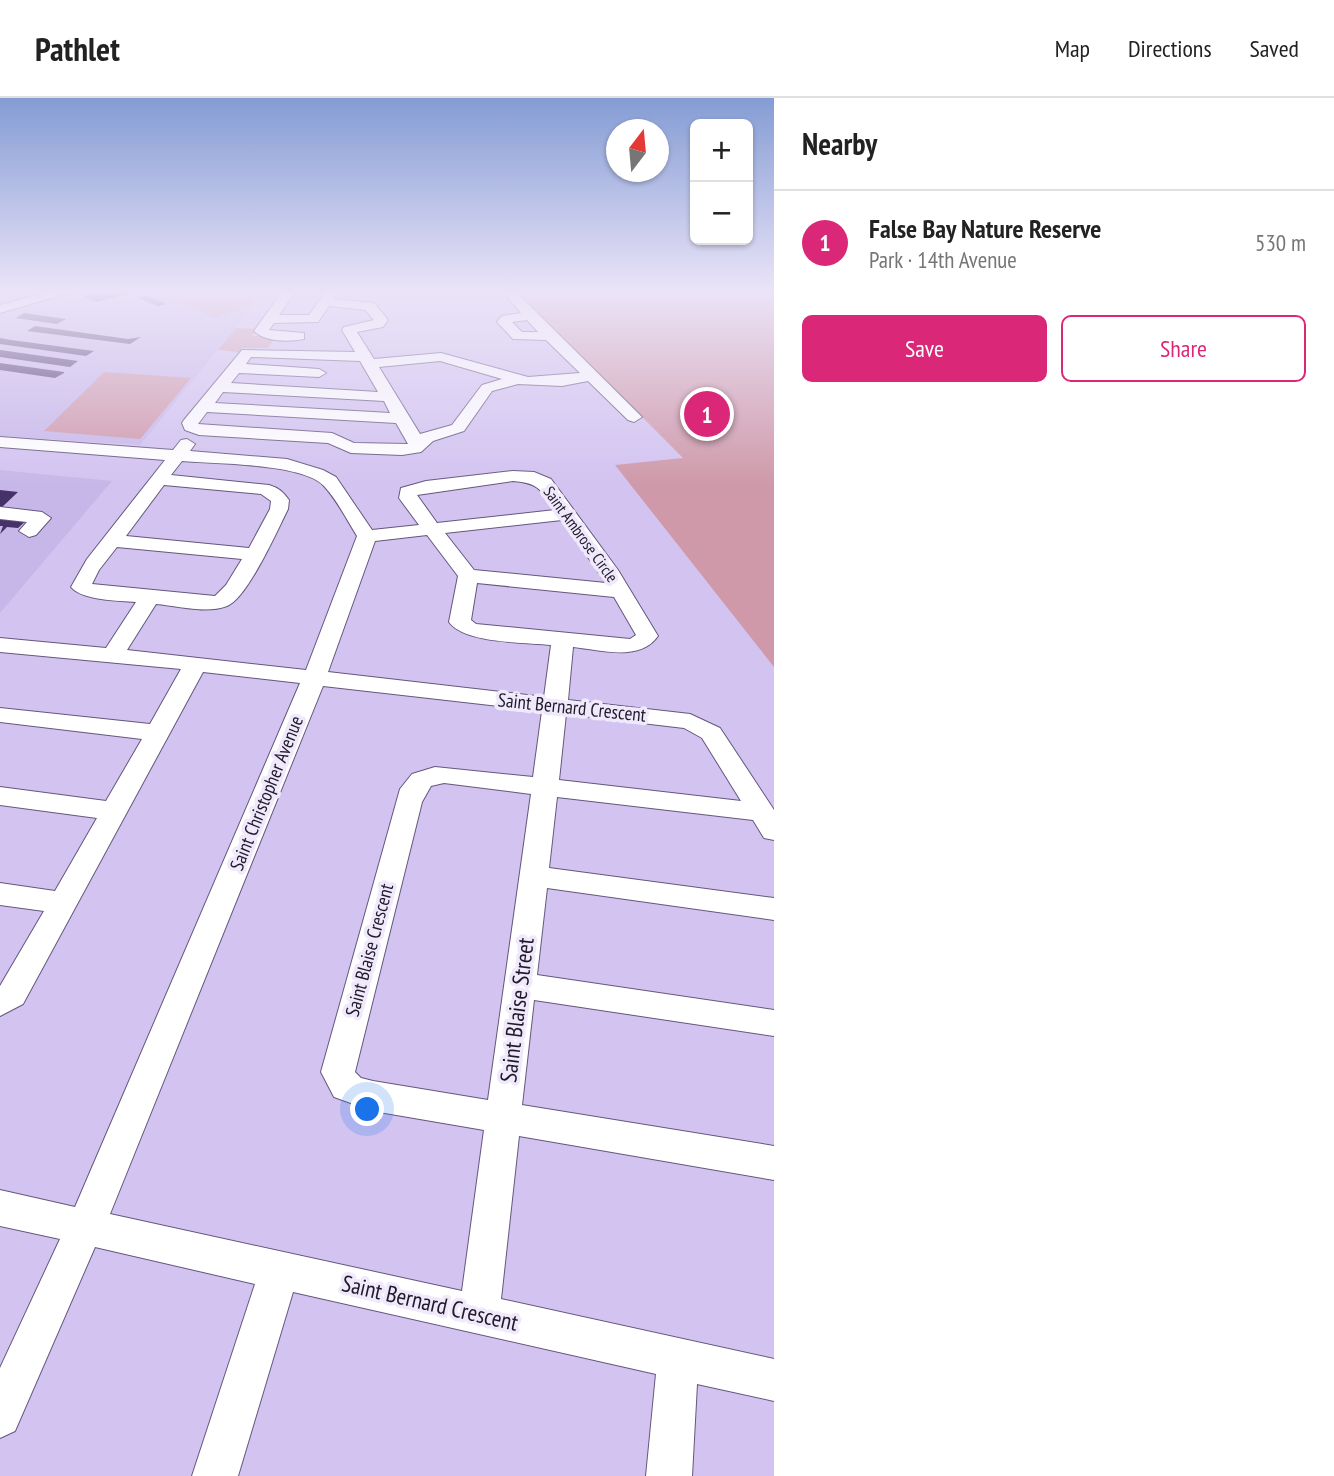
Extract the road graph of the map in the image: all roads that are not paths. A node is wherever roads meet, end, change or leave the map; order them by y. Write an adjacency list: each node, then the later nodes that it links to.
1 (242, 356): 5 (street)
2 (288, 356): 6 (street)
3 (360, 356): 6 (street)
4 (571, 356): 8 (street)
5 (233, 368): 7 (street); 10 (street)
6 (368, 368): 9 (street); 11 (street)
7 (337, 374)
8 (591, 376): 9 (street); 13 (street)
9 (517, 380): 17 (street)
10 (219, 387): 11 (street); 12 (street)
11 (388, 397): 14 (street)
12 (203, 407): 14 (street); 15 (street)
13 (634, 417)
14 (401, 418): 17 (street)
15 (200, 430): 17 (street); 18 (street)
16 (0, 442): 18 (street)
17 (417, 444)
18 (178, 455): 19 (street); 24 (street)
19 (159, 479): 25 (street); 26 (street)
20 (0, 513): 23 (street)
21 (567, 514): 22 (street); 22 (street, Saint Ambrose Circle); 28 (street, Saint Ambrose Circle)
22 (433, 530): 24 (street); 27 (street, Saint Ambrose Circle)
23 (29, 531)
24 (367, 536): 34 (street, Saint Christopher Avenue)
25 (112, 541): 26 (street); 29 (street)
26 (254, 554): 29 (street)
27 (468, 576): 28 (street); 30 (street, Saint Ambrose Circle)
28 (621, 591): 30 (street, Saint Ambrose Circle)
29 (150, 597): 32 (street)
30 (563, 640): 35 (street)
31 (0, 645): 32 (street, Saint Bernard Crescent)
32 (112, 656): 33 (street, Saint Bernard Crescent)
33 (196, 664): 34 (street, Saint Bernard Crescent); 37 (street)
34 (314, 678): 35 (street, Saint Bernard Crescent); 52 (street, Saint Christopher Avenue)
35 (555, 705): 38 (street, Saint Blaise Street); 41 (street, Saint Bernard Crescent)
36 (0, 715): 37 (street)
37 (158, 733): 40 (street)
38 (544, 787): 41 (street); 42 (street, Saint Blaise Street); 49 (street, Saint Blaise Crescent)
39 (0, 796): 40 (street)
40 (114, 811): 44 (street)
41 (768, 821)
42 (533, 876): 45 (street); 46 (street, Saint Blaise Street)
43 (0, 894): 44 (street)
44 (63, 903): 47 (street)
45 (774, 909)
46 (520, 985): 48 (street); 49 (street, Saint Blaise Street)
47 (0, 1003)
48 (774, 1023)
49 (503, 1118): 50 (street); 54 (street, Saint Blaise Street)
50 (774, 1163)
51 (0, 1208): 52 (street, Saint Bernard Crescent)
52 (86, 1227): 53 (street, Saint Bernard Crescent); 57 (street, Saint Christopher Avenue)
53 (279, 1269): 54 (street, Saint Bernard Crescent); 58 (street)
54 (479, 1314): 55 (street, Saint Bernard Crescent)
55 (678, 1358): 56 (street, Saint Bernard Crescent); 59 (street)
56 (774, 1380)
57 (0, 1416)
58 (215, 1476)
59 (670, 1476)

